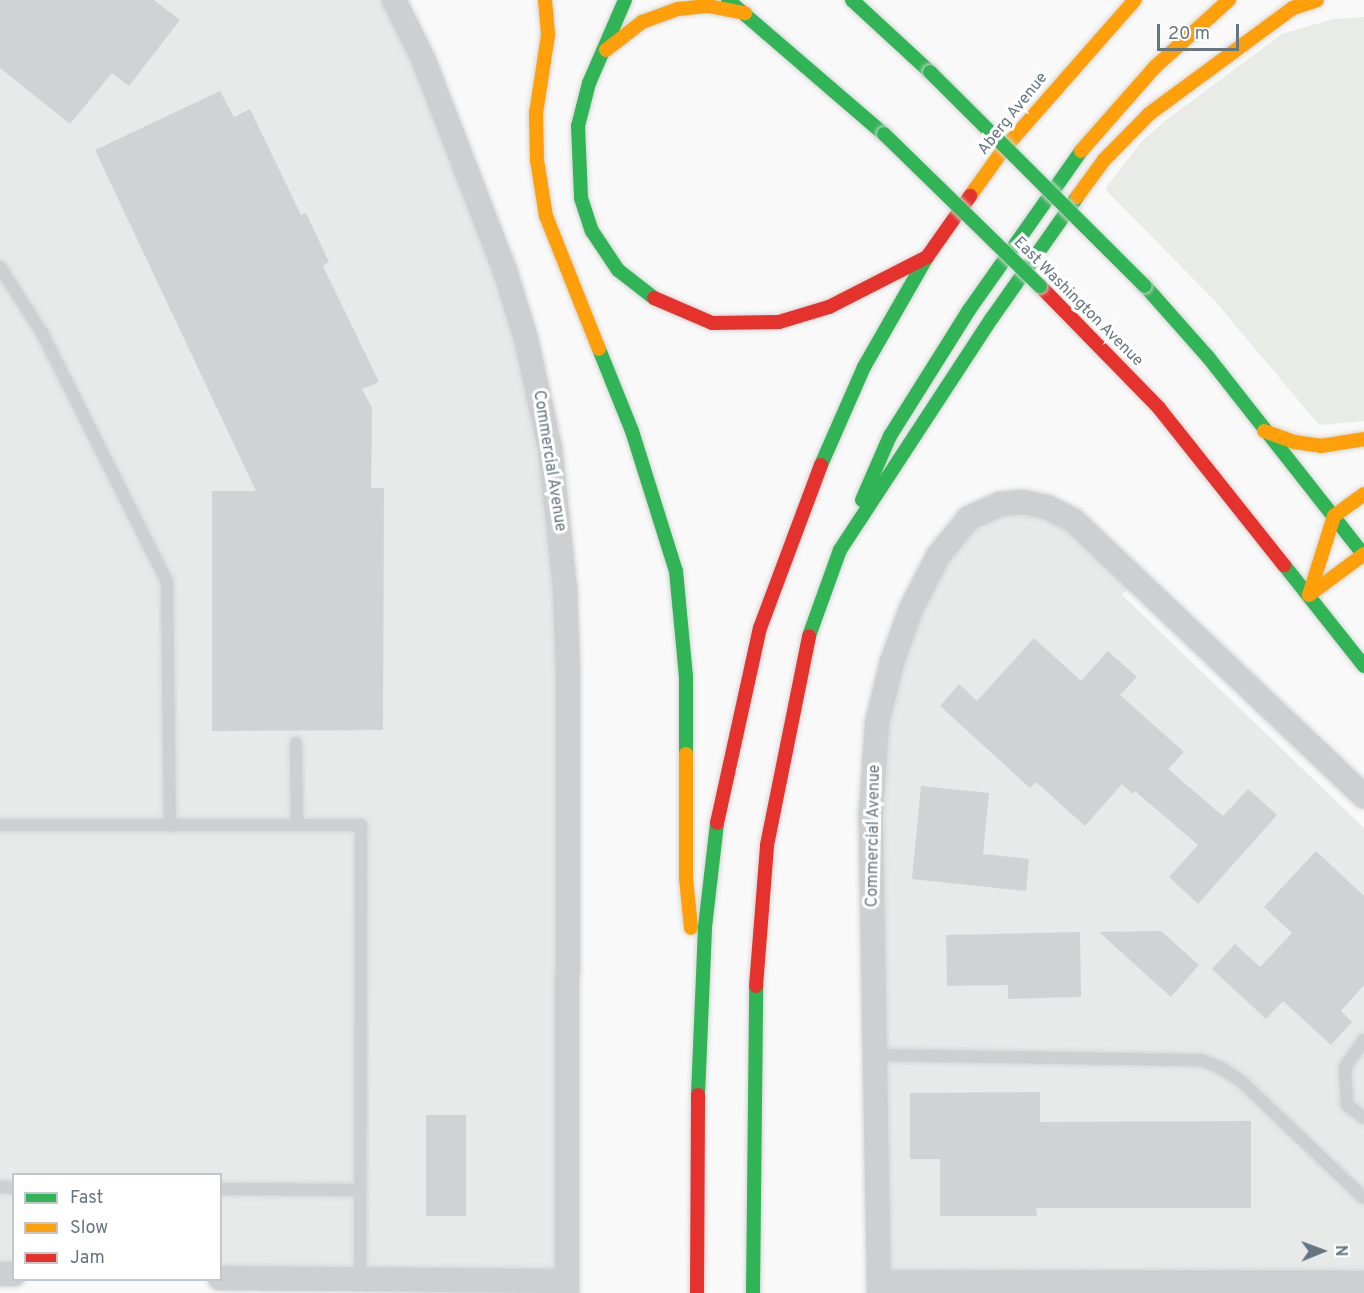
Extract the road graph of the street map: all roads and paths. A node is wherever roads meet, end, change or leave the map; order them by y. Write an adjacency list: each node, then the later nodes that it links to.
1 (394, 0): 38 (street, Commercial Avenue)
2 (545, 0): 11 (main road)
3 (625, 0): 12 (main road)
4 (728, 0): 10 (main road, East Washington Avenue)
5 (852, 0): 15 (main road, bridge)
6 (1135, 0): 13 (main road, Aberg Avenue)
7 (1229, 0): 19 (main road)
8 (1317, 0): 19 (main road)
9 (561, 12): 11 (main road)
10 (745, 13): 12 (main road); 21 (main road, East Washington Avenue, bridge)
11 (548, 35): 28 (main road)
12 (604, 51): 13 (main road)
13 (927, 257): 28 (main road, Aberg Avenue)
14 (0, 267): 27 (lane)
15 (1264, 431): 16 (main road); 18 (main road)
16 (1364, 439)
17 (1364, 494): 18 (main road)
18 (1334, 516): 20 (main road); 21 (main road)
19 (840, 550): 43 (main road)
20 (1364, 555): 21 (main road)
21 (1309, 595): 22 (main road, East Washington Avenue)
22 (1364, 666)
23 (297, 743): 26 (lane)
24 (1364, 796): 30 (street, Commercial Avenue)
25 (0, 825): 27 (lane)
26 (297, 825): 27 (lane); 33 (lane)
27 (171, 826)
28 (699, 1023): 42 (main road)
29 (1364, 1040): 31 (lane)
30 (874, 1055): 34 (lane); 39 (street, Commercial Avenue)
31 (1364, 1118)
32 (222, 1189): 33 (lane)
33 (360, 1190): 35 (lane)
34 (1364, 1198)
35 (360, 1279): 36 (street); 38 (street)
36 (232, 1283)
37 (1364, 1283): 41 (street)
38 (567, 1287)
39 (879, 1288): 40 (street)
40 (1030, 1288): 41 (street)
41 (1287, 1288)
42 (697, 1293)
43 (753, 1293)

